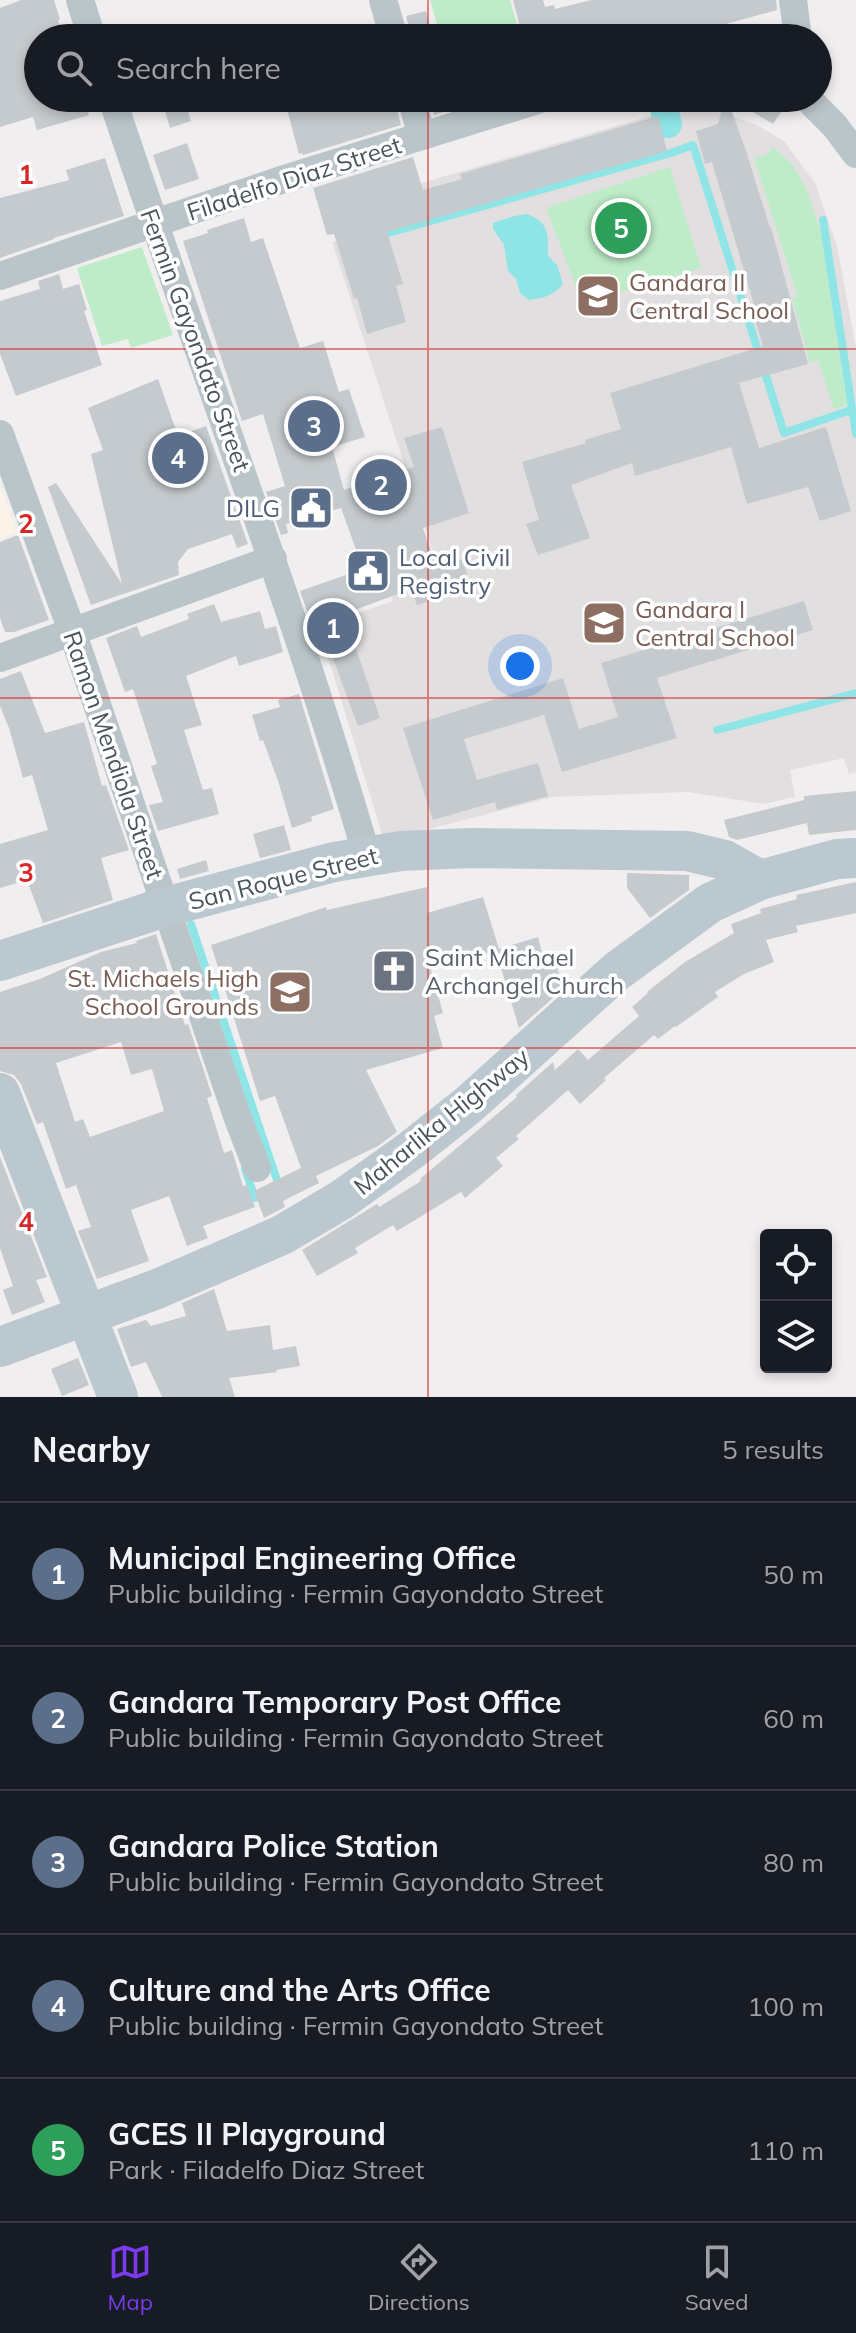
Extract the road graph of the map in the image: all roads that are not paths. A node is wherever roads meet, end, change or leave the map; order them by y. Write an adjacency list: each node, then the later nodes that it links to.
1 (80, 0): 4 (street)
2 (383, 0): 5 (street)
3 (793, 0): 6 (street)
4 (88, 24)
5 (390, 24)
6 (796, 24)
7 (117, 112): 13 (street, Fermin Gayondato Street)
8 (415, 112): 11 (street)
9 (499, 112): 11 (street, Filadelfo Diaz Street)
10 (821, 112): 12 (street)
11 (422, 136): 13 (street, Filadelfo Diaz Street)
12 (856, 154)
13 (154, 223): 14 (street, Filadelfo Diaz Street); 16 (street, Fermin Gayondato Street)
14 (0, 276)
15 (0, 434): 17 (street, Ramon Mendiola Street)
16 (273, 559): 17 (street); 19 (street, Fermin Gayondato Street)
17 (72, 631): 18 (street); 22 (street, Ramon Mendiola Street)
18 (0, 658)
19 (367, 856): 21 (main road, San Roque Street); 22 (main road, San Roque Street)
20 (856, 858): 21 (main road, Maharlika Highway)
21 (760, 880): 26 (main road, Maharlika Highway)
22 (165, 907): 23 (main road, San Roque Street); 25 (street, Ramon Mendiola Street)
23 (0, 961)
24 (0, 1093): 27 (main road)
25 (257, 1168)
26 (0, 1347)
27 (118, 1397)

